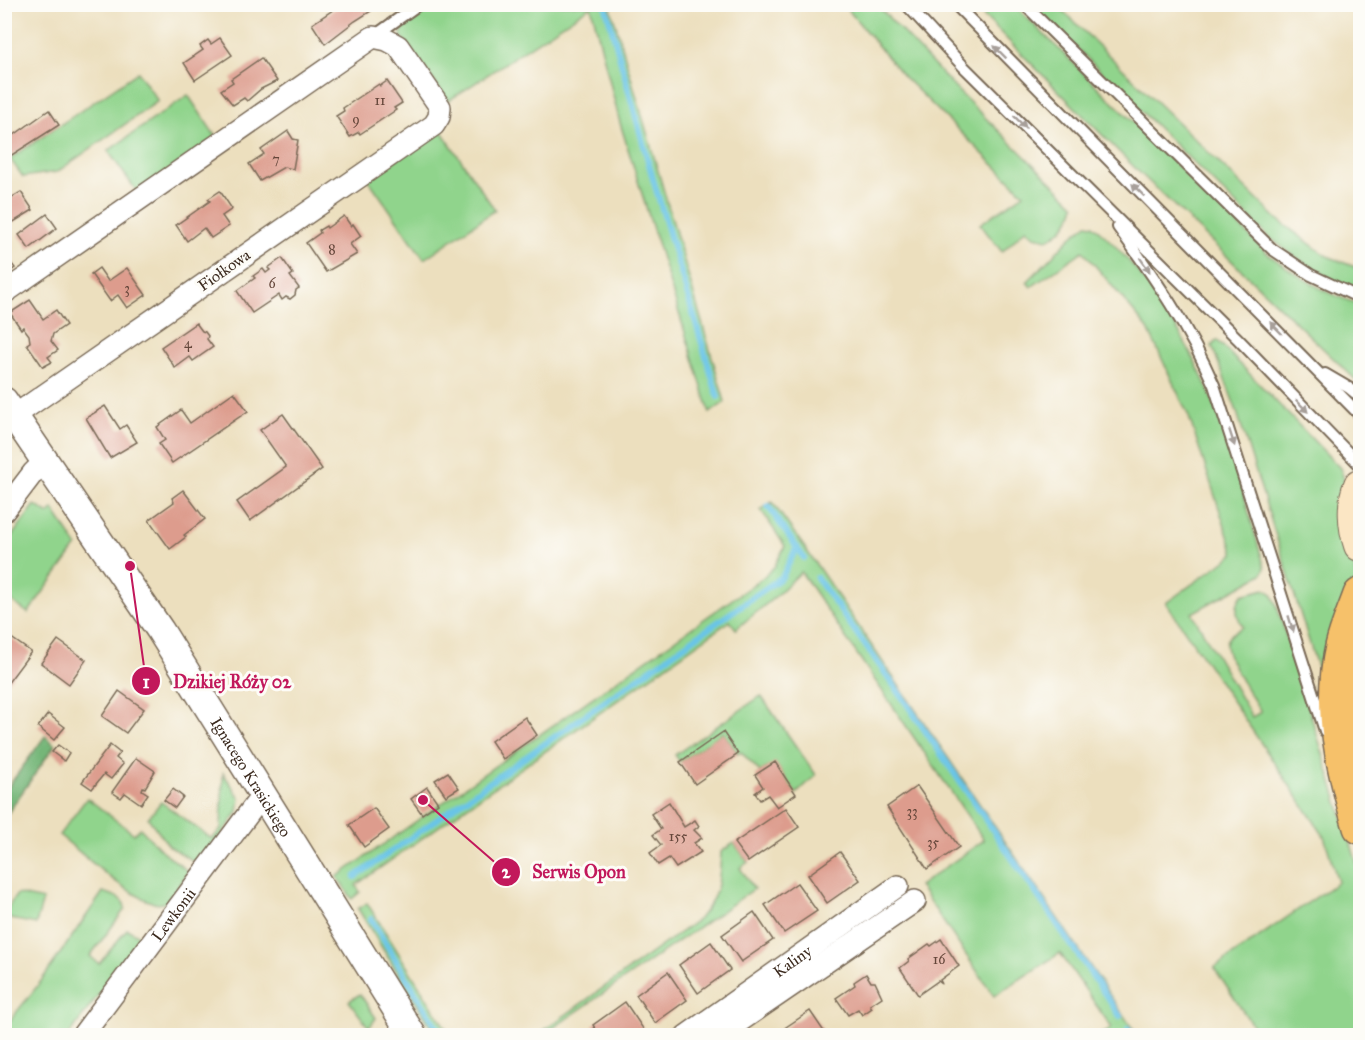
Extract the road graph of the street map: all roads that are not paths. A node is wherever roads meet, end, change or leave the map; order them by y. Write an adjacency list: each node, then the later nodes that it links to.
1 (419, 4): 5 (lane)
2 (906, 4): 6 (lane, one-way to 6)
3 (955, 4): 9 (lane, one-way to 3)
4 (1024, 4): 8 (lane)
5 (373, 37): 7 (street); 11 (street, Fiołkowa)
6 (1099, 200): 14 (lane, one-way to 14); 19 (lane, one-way to 19)
7 (4, 293)
8 (1360, 298)
9 (1317, 369): 10 (lane); 12 (lane)
10 (1360, 397)
11 (9, 409): 13 (street, Ignacego Krasickiego)
12 (1360, 415)
13 (45, 461): 16 (street); 20 (street, Ignacego Krasickiego)
14 (1360, 465)
15 (1360, 485): 17 (main road)
16 (4, 511)
17 (1360, 545)
18 (1360, 595): 19 (highway)
19 (1347, 782): 21 (highway)
20 (264, 794): 24 (street, Lewkonii); 25 (street, Ignacego Krasickiego)
21 (1360, 827)
22 (898, 886): 26 (street, Kaliny)
23 (915, 901): 27 (street, Kaliny)
24 (82, 1035)
25 (413, 1035)
26 (686, 1035)
27 (718, 1035)

